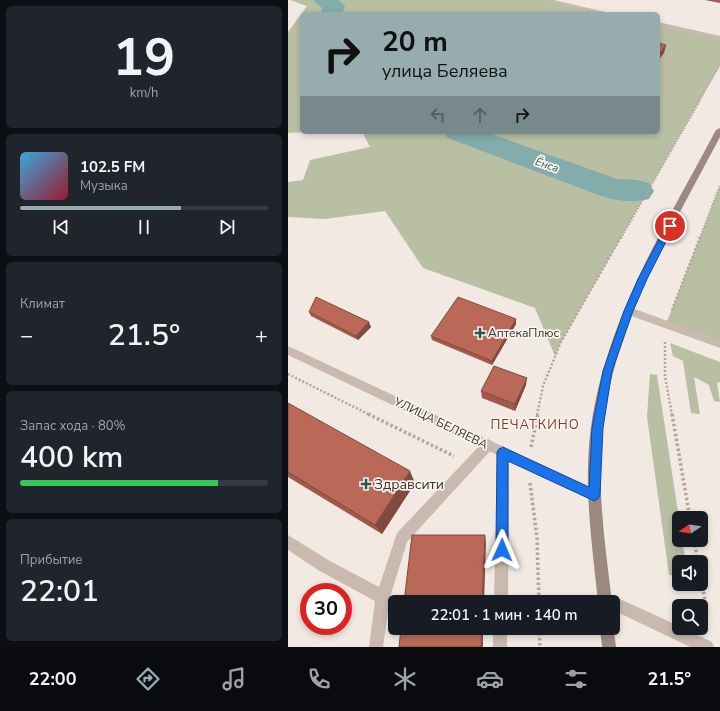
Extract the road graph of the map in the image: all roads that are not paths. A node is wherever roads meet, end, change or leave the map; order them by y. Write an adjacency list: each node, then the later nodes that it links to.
1 (547, 0): 2 (street)
2 (602, 12)
3 (660, 24): 4 (street)
4 (720, 38)
5 (719, 132): 6 (main road)
6 (629, 311): 7 (street); 11 (main road)
7 (720, 344)
8 (288, 350): 9 (street, УЛИЦА БЕЛЯЕВА)
9 (488, 445): 10 (street, УЛИЦА БЕЛЯЕВА); 15 (street)
10 (503, 452): 11 (street, УЛИЦА БЕЛЯЕВА); 13 (street)
11 (594, 495): 14 (main road)
12 (288, 542): 15 (street)
13 (501, 595)
14 (607, 595)
15 (383, 596): 19 (street)
16 (620, 607): 22 (street)
17 (500, 635): 20 (street)
18 (608, 635): 21 (main road)
19 (376, 647)
20 (500, 647)
21 (609, 647)
22 (707, 647)

